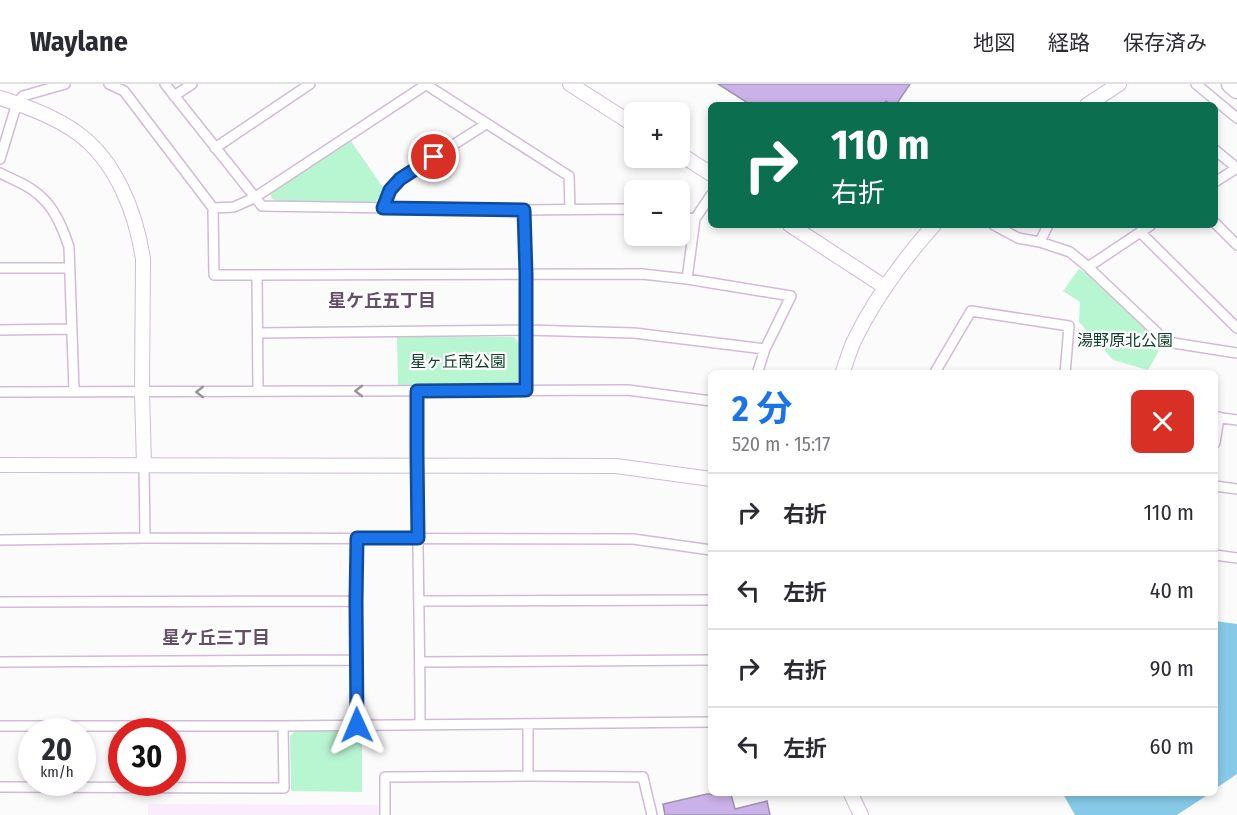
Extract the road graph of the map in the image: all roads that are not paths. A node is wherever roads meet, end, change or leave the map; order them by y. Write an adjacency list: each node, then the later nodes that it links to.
1 (65, 84): 17 (street)
2 (109, 84): 31 (street)
3 (165, 84): 12 (street)
4 (192, 84): 12 (street)
5 (310, 84): 21 (street)
6 (426, 84): 20 (street); 29 (street)
7 (570, 84): 19 (street)
8 (1119, 84): 14 (street)
9 (1196, 84): 16 (street)
10 (1231, 84): 11 (highway)
11 (1237, 89)
12 (174, 96): 21 (street)
13 (0, 98): 17 (street)
14 (1092, 102)
15 (1218, 102): 18 (street)
16 (1218, 102)
17 (17, 103): 23 (street); 70 (street)
18 (1237, 118)
19 (624, 119)
20 (486, 124): 32 (street); 35 (street)
21 (215, 148): 29 (street)
22 (1218, 152): 25 (street)
23 (0, 159)
24 (690, 160): 26 (street)
25 (1237, 168): 28 (street)
26 (708, 172)
27 (0, 173): 49 (street)
28 (1218, 180)
29 (254, 198): 31 (street); 32 (street)
30 (708, 200): 37 (street)
31 (213, 208): 51 (street)
32 (383, 208): 34 (street)
33 (624, 209): 35 (street)
34 (524, 210): 35 (street); 50 (street)
35 (570, 210)
36 (690, 218): 37 (street)
37 (695, 219): 52 (street)
38 (1218, 226): 46 (street)
39 (795, 228): 53 (street)
40 (931, 228): 53 (street)
41 (1000, 228): 45 (street)
42 (1047, 228): 45 (street)
43 (1146, 228): 44 (street)
44 (1140, 232): 47 (street); 54 (street)
45 (1041, 242): 47 (street)
46 (1237, 245)
47 (1088, 267): 60 (street)
48 (0, 268): 49 (street)
49 (70, 268): 55 (street)
50 (526, 274): 51 (street); 52 (street); 57 (street)
51 (257, 275): 58 (street)
52 (687, 279): 59 (street)
53 (885, 287): 62 (street)
54 (1237, 328)
55 (72, 329): 56 (street); 66 (street)
56 (0, 330)
57 (526, 330): 58 (street); 59 (street); 65 (street)
58 (258, 333): 67 (street)
59 (765, 349): 61 (street)
60 (1237, 353)
61 (759, 370)
62 (843, 370)
63 (936, 370): 64 (street)
64 (1065, 370)
65 (526, 390): 68 (street); 71 (street)
66 (74, 391): 69 (street); 70 (street)
67 (258, 391): 68 (street, one-way to 67); 70 (street, one-way to 70)
68 (417, 391): 76 (street)
69 (0, 392)
70 (142, 392): 75 (street)
71 (708, 401)
72 (1218, 417): 73 (street)
73 (1237, 420)
74 (0, 465): 75 (street)
75 (144, 465): 76 (street); 80 (street)
76 (417, 465): 77 (street); 82 (street)
77 (708, 479)
78 (1218, 486): 79 (street)
79 (1237, 489)
80 (145, 538): 81 (street); 83 (street)
81 (357, 538): 82 (street); 88 (street)
82 (418, 538): 84 (street); 89 (street)
83 (0, 540)
84 (708, 550)
85 (1218, 555): 86 (street)
86 (1237, 558)
87 (708, 600): 89 (street)
88 (356, 601): 90 (street); 91 (street)
89 (420, 601): 94 (street)
90 (0, 602)
91 (356, 660): 93 (street); 97 (street)
92 (708, 660): 94 (street)
93 (0, 662)
94 (420, 662): 98 (street)
95 (708, 722): 96 (street)
96 (528, 724): 98 (street); 101 (street)
97 (357, 725): 98 (street); 100 (street)
98 (420, 725)
99 (0, 726): 100 (street)
100 (283, 726): 102 (street)
101 (528, 776): 104 (street); 105 (street)
102 (0, 787)
103 (852, 796): 106 (street)
104 (385, 815)
105 (652, 815)
106 (861, 815)

